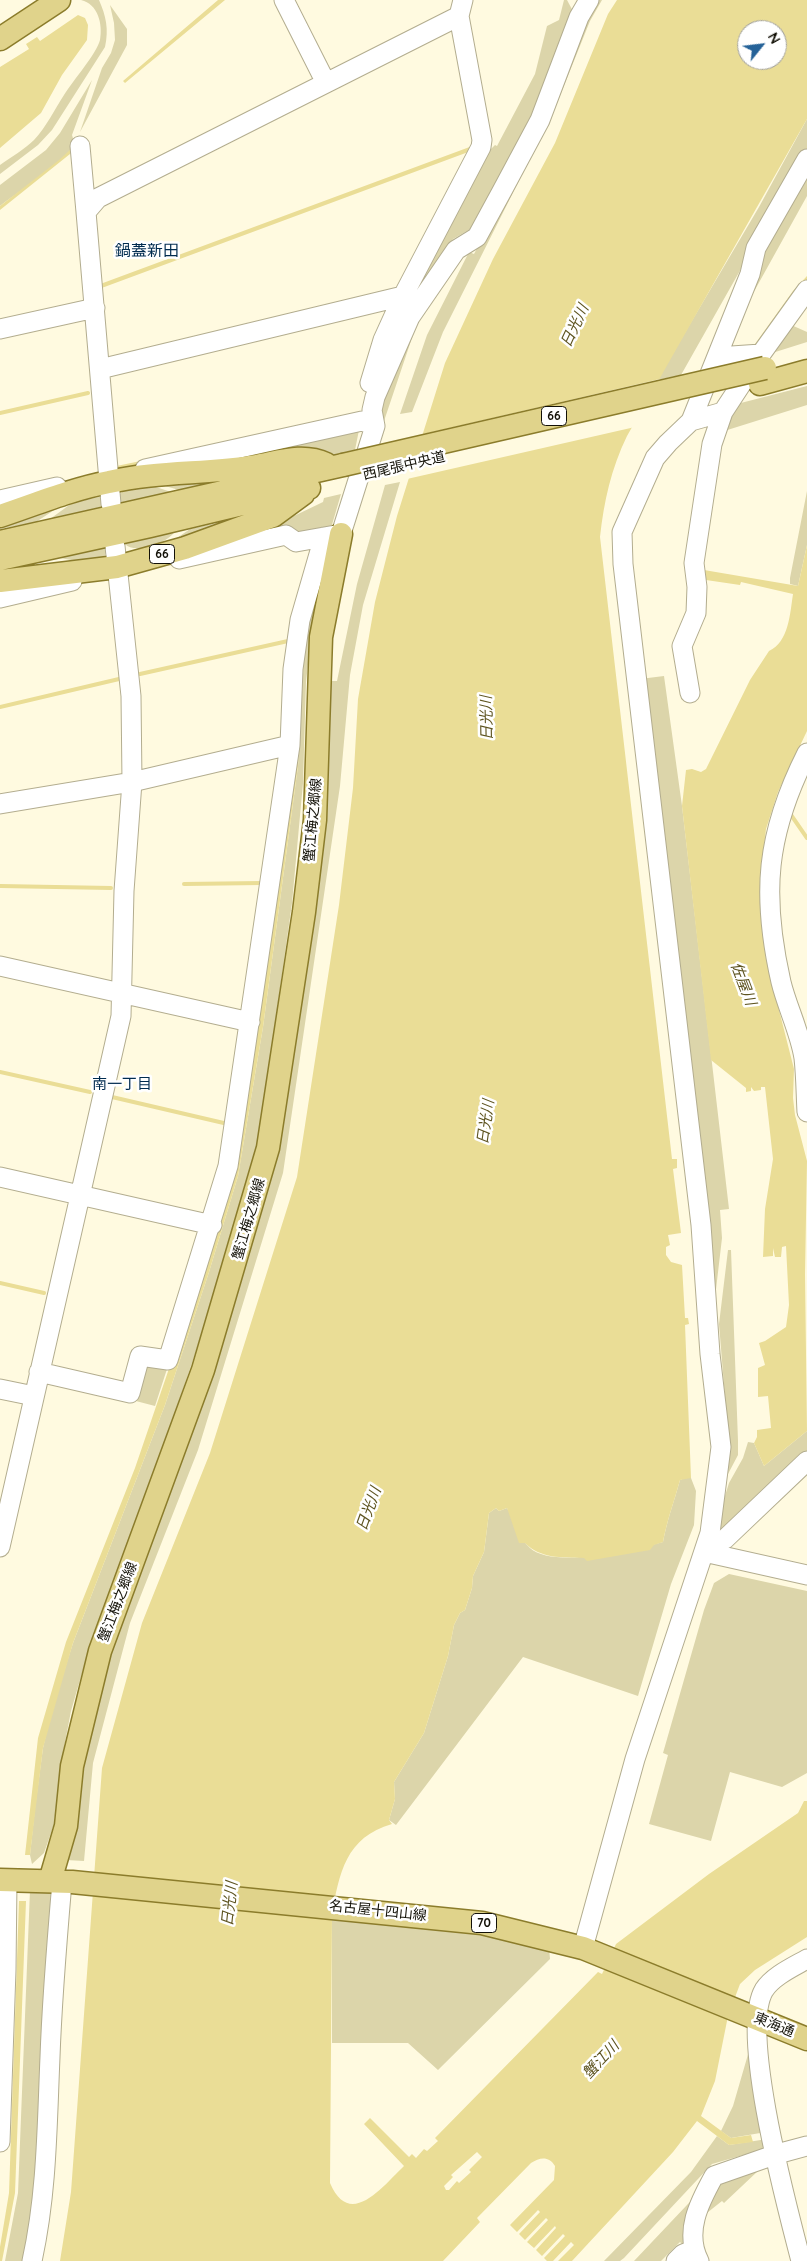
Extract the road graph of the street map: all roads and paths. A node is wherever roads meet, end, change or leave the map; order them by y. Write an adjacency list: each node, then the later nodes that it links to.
1 (59, 0): 7 (main road)
2 (284, 0): 8 (street)
3 (571, 0): 6 (street)
4 (590, 0): 6 (street)
5 (461, 8): 8 (street); 13 (street)
6 (580, 17): 23 (street)
7 (0, 39)
8 (326, 83): 11 (street)
9 (80, 146): 11 (street)
10 (807, 160): 17 (street)
11 (86, 212): 14 (street)
12 (807, 290): 18 (street)
13 (403, 296): 19 (street); 23 (street)
14 (94, 308): 15 (street); 19 (street)
15 (0, 329)
16 (807, 355): 18 (main road, 西尾張中央道 / 66)
17 (717, 356): 18 (street); 22 (street)
18 (762, 368): 20 (main road, 西尾張中央道 / 66); 21 (street); 24 (main road, 西尾張中央道 / 66)
19 (100, 369): 25 (street)
20 (807, 371)
21 (723, 412): 22 (street); 37 (street)
22 (691, 421): 55 (street)
23 (368, 424): 25 (street); 31 (street)
24 (338, 471): 25 (main road); 26 (main road, 西尾張中央道 / 66); 32 (main road, 西尾張中央道 / 66)
25 (109, 482): 27 (main road); 29 (street)
26 (312, 487): 33 (main road, 西尾張中央道 / 66); 34 (main road, 66)
27 (85, 488): 28 (street); 30 (main road)
28 (0, 500)
29 (111, 504)
30 (0, 516)
31 (333, 535): 34 (street); 38 (street); 58 (main road, 蟹江梅之郷線)
32 (0, 542)
33 (0, 559)
34 (116, 561): 35 (main road, 66); 36 (street); 40 (street)
35 (0, 581)
36 (0, 598)
37 (690, 692)
38 (290, 746): 40 (street); 44 (street)
39 (807, 753): 45 (street)
40 (132, 782): 41 (street); 43 (street)
41 (0, 804)
42 (0, 966): 43 (street)
43 (122, 993): 44 (street); 48 (street)
44 (250, 1022): 49 (street)
45 (805, 1056): 46 (street)
46 (807, 1112)
47 (0, 1177): 48 (street)
48 (81, 1195): 49 (street); 50 (street)
49 (212, 1225): 50 (street)
50 (40, 1372): 52 (street)
51 (0, 1389): 52 (street)
52 (34, 1396): 54 (street)
53 (807, 1461): 55 (street)
54 (0, 1547)
55 (704, 1552): 56 (street); 59 (street)
56 (807, 1575)
57 (4, 1880): 58 (main road, 名古屋十四山線 / 70); 61 (street)
58 (61, 1882): 59 (main road, 名古屋十四山線 / 70); 70 (street)
59 (583, 1948): 62 (main road, 名古屋十四山線 / 70)
60 (807, 1959): 62 (street)
61 (3, 1970): 64 (street)
62 (749, 2015): 63 (main road, 東海通 / 70); 68 (street)
63 (807, 2038)
64 (2, 2041): 65 (street)
65 (0, 2117): 66 (street)
66 (0, 2142)
67 (807, 2146): 68 (street)
68 (774, 2155): 69 (street); 72 (street)
69 (696, 2255): 71 (street)
70 (32, 2261)
71 (676, 2261)
72 (801, 2261)

